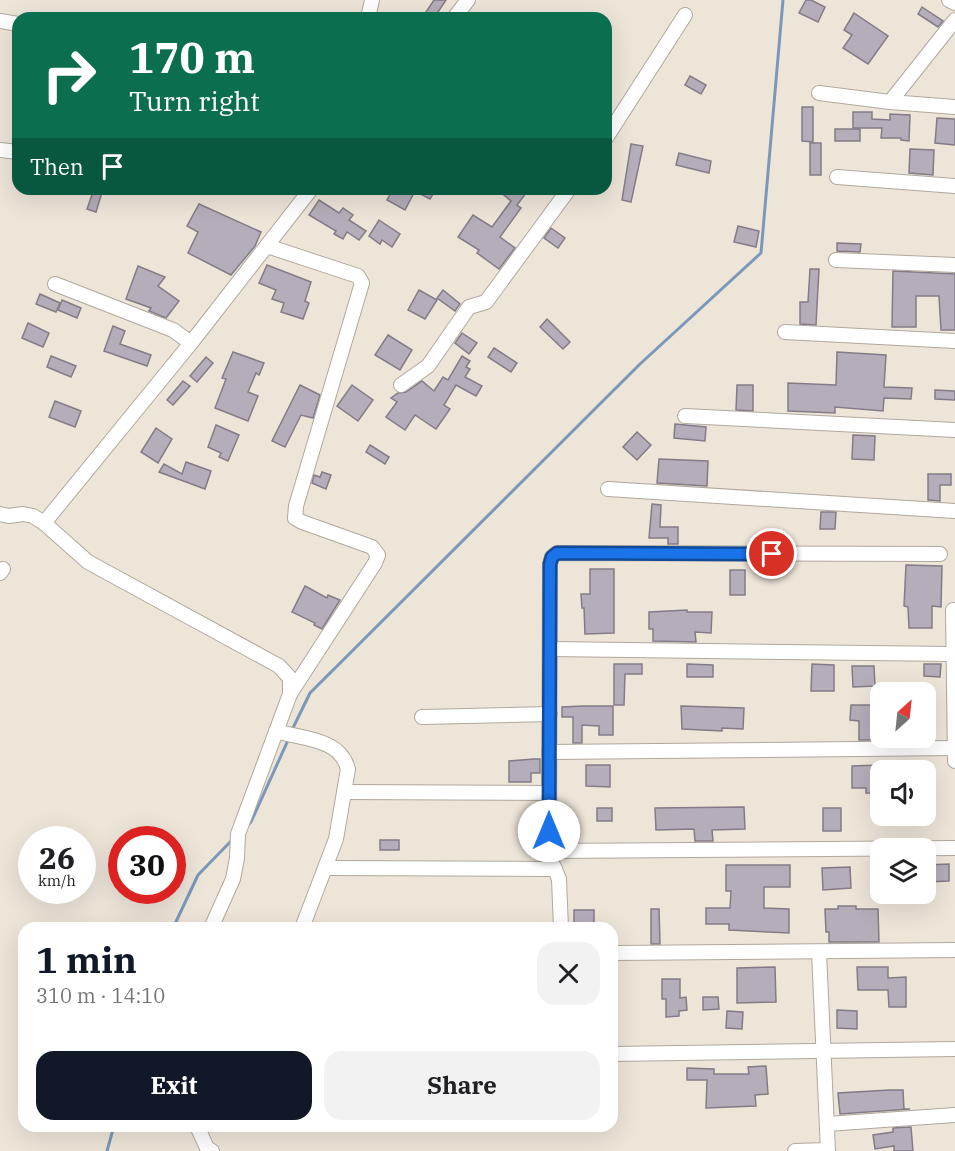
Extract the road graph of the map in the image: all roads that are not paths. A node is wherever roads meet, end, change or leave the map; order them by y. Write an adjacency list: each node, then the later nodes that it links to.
1 (949, 0): 2 (street)
2 (955, 3)
3 (685, 15): 8 (street)
4 (955, 20): 6 (street)
5 (819, 93): 6 (street)
6 (890, 102): 7 (street)
7 (955, 107)
8 (612, 126)
9 (837, 177): 10 (street)
10 (955, 186)
11 (306, 195): 13 (street)
12 (565, 195): 20 (street)
13 (267, 246): 19 (street); 31 (street)
14 (836, 260): 15 (street)
15 (955, 265)
16 (55, 284): 19 (street)
17 (785, 332): 18 (street)
18 (955, 341)
19 (191, 343): 26 (street)
20 (401, 386)
21 (685, 416): 22 (street)
22 (955, 430)
23 (608, 489): 24 (street)
24 (955, 511)
25 (0, 514): 26 (street)
26 (44, 523): 31 (street)
27 (940, 554): 29 (street)
28 (953, 610): 30 (street)
29 (550, 649): 30 (street); 32 (street)
30 (953, 654): 35 (street)
31 (290, 694): 34 (street)
32 (550, 714): 33 (street); 36 (street)
33 (422, 717)
34 (276, 731): 38 (street); 44 (street)
35 (955, 748): 36 (street); 37 (street)
36 (549, 752): 39 (street)
37 (955, 761)
38 (344, 792): 39 (street); 42 (street)
39 (549, 793): 41 (street)
40 (955, 848): 41 (street)
41 (549, 850): 43 (street)
42 (326, 868): 43 (street); 45 (street)
43 (555, 869): 46 (street)
44 (214, 922)
45 (304, 922)
46 (561, 922)
47 (955, 950): 48 (street)
48 (819, 952): 49 (street); 51 (street)
49 (618, 953)
50 (955, 1049): 51 (street)
51 (823, 1051): 52 (street); 54 (street)
52 (618, 1054)
53 (955, 1115): 54 (street)
54 (827, 1124): 58 (street)
55 (200, 1132): 56 (street)
56 (212, 1151)
57 (795, 1151): 58 (street)
58 (828, 1151)

